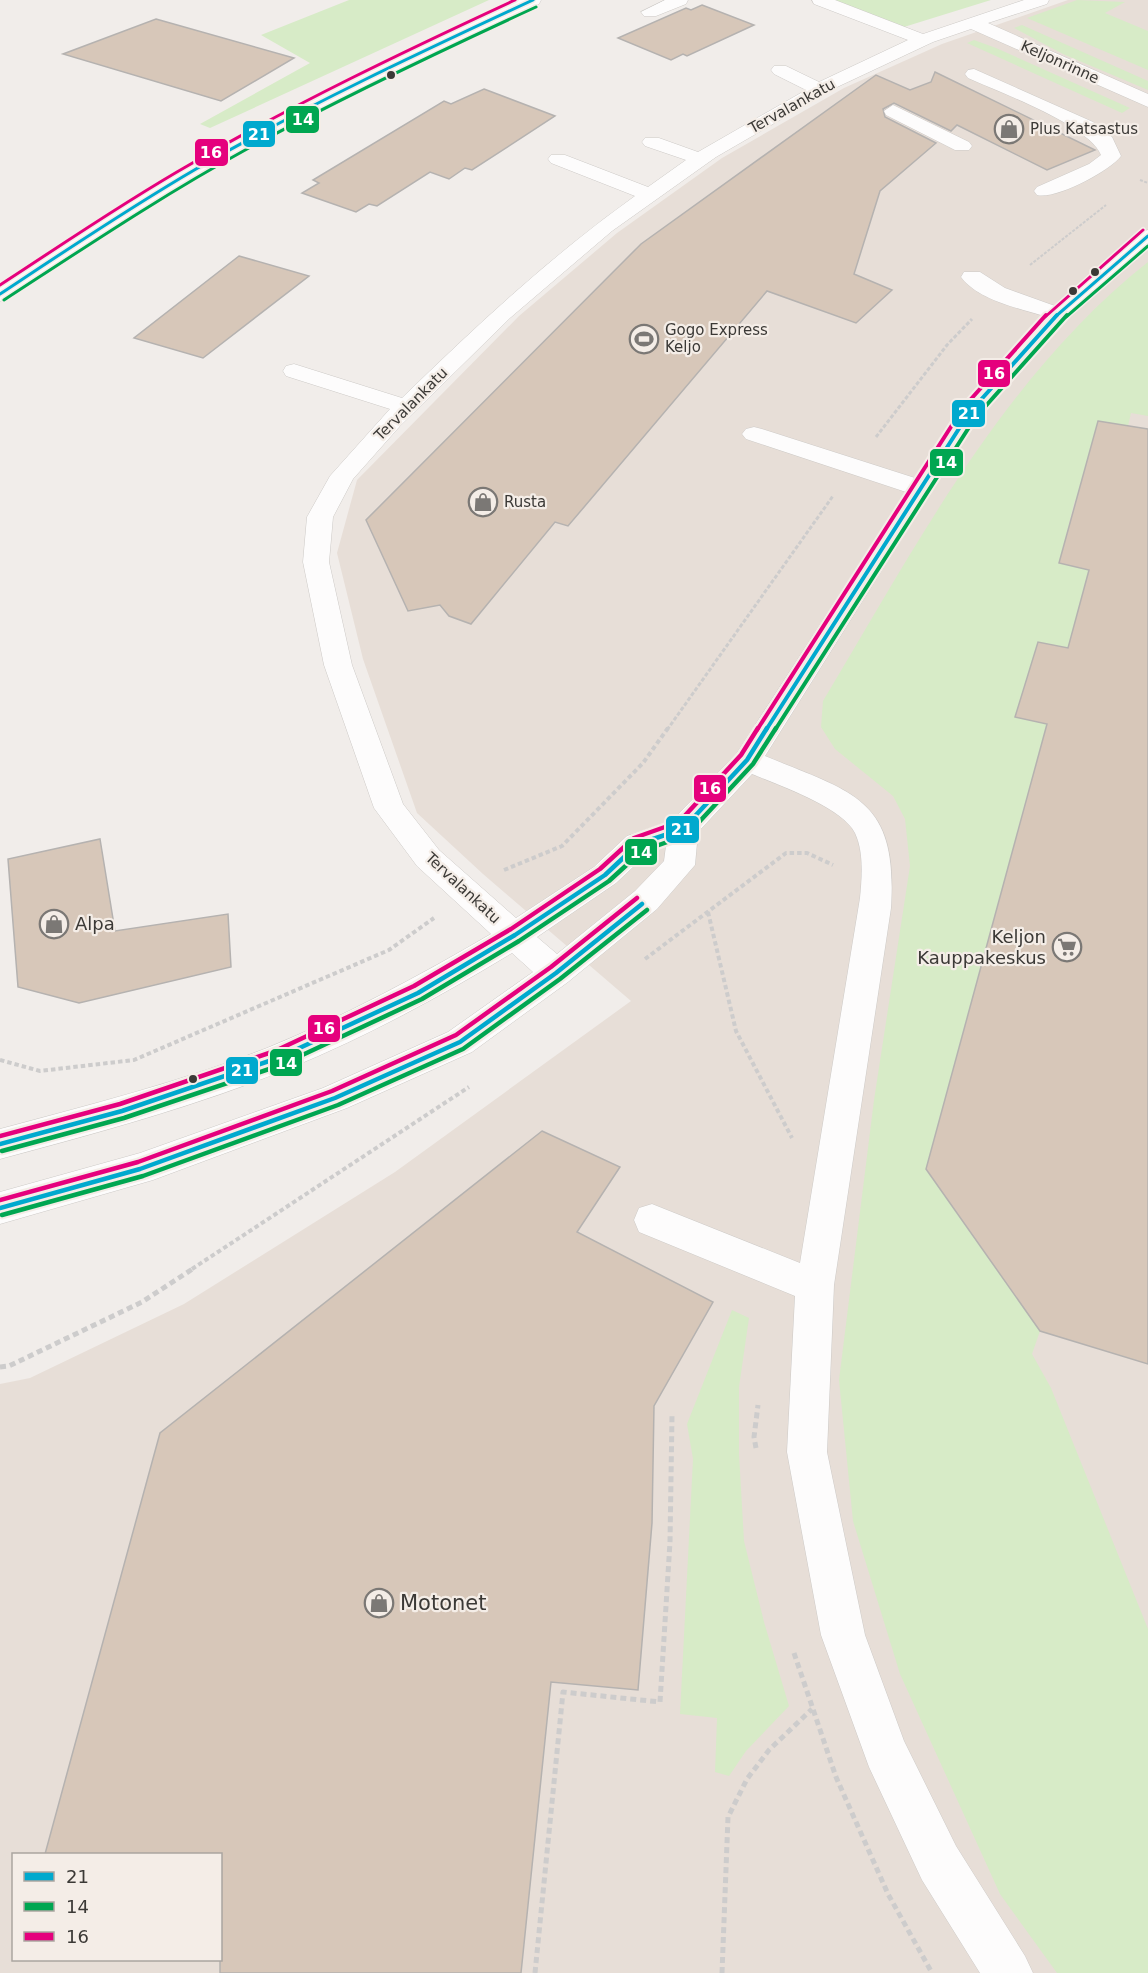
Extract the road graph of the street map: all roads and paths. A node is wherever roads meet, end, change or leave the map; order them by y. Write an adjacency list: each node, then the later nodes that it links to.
1 (533, 0): 25 (street)
2 (680, 0): 5 (street)
3 (820, 0): 7 (street)
4 (1041, 0): 6 (street, Tervalankatu)
5 (650, 12)
6 (972, 23): 7 (street, Tervalankatu); 11 (street, Keljonrinne)
7 (924, 40): 10 (street, Tervalankatu)
8 (780, 70): 10 (street)
9 (974, 74): 19 (street)
10 (820, 90): 16 (street, Tervalankatu)
11 (1148, 100)
12 (893, 111): 14 (street)
13 (652, 142): 16 (street)
14 (962, 146)
15 (558, 159): 20 (street)
16 (700, 159): 20 (street, Tervalankatu)
17 (1144, 175): 18 (path)
18 (1148, 183)
19 (1044, 191)
20 (650, 195): 28 (street, Tervalankatu)
21 (1112, 201): 24 (path)
22 (1148, 236): 26 (street)
23 (972, 277): 24 (street)
24 (997, 293): 26 (street); 30 (path)
25 (0, 294)
26 (1058, 314): 31 (street)
27 (294, 371): 28 (street)
28 (407, 407): 35 (street, Tervalankatu)
29 (754, 434): 30 (street)
30 (854, 467): 31 (street); 35 (path)
31 (920, 488): 32 (street)
32 (747, 760): 33 (street); 46 (street)
33 (683, 829): 37 (street); 39 (street)
34 (836, 872): 36 (path)
35 (468, 894): 37 (street, Tervalankatu); 40 (path)
36 (708, 912): 38 (path); 42 (path)
37 (515, 935): 39 (street, Tervalankatu); 43 (street)
38 (642, 962)
39 (556, 973): 44 (street)
40 (0, 1060)
41 (479, 1081): 47 (path)
42 (798, 1134)
43 (0, 1144)
44 (0, 1208)
45 (652, 1220): 46 (street)
46 (814, 1285): 56 (street)
47 (0, 1367)
48 (758, 1401): 50 (path)
49 (672, 1415): 53 (path)
50 (759, 1460)
51 (792, 1648): 52 (path)
52 (812, 1709): 54 (path); 55 (path)
53 (535, 1973)
54 (722, 1973)
55 (932, 1973)
56 (1008, 1973)

